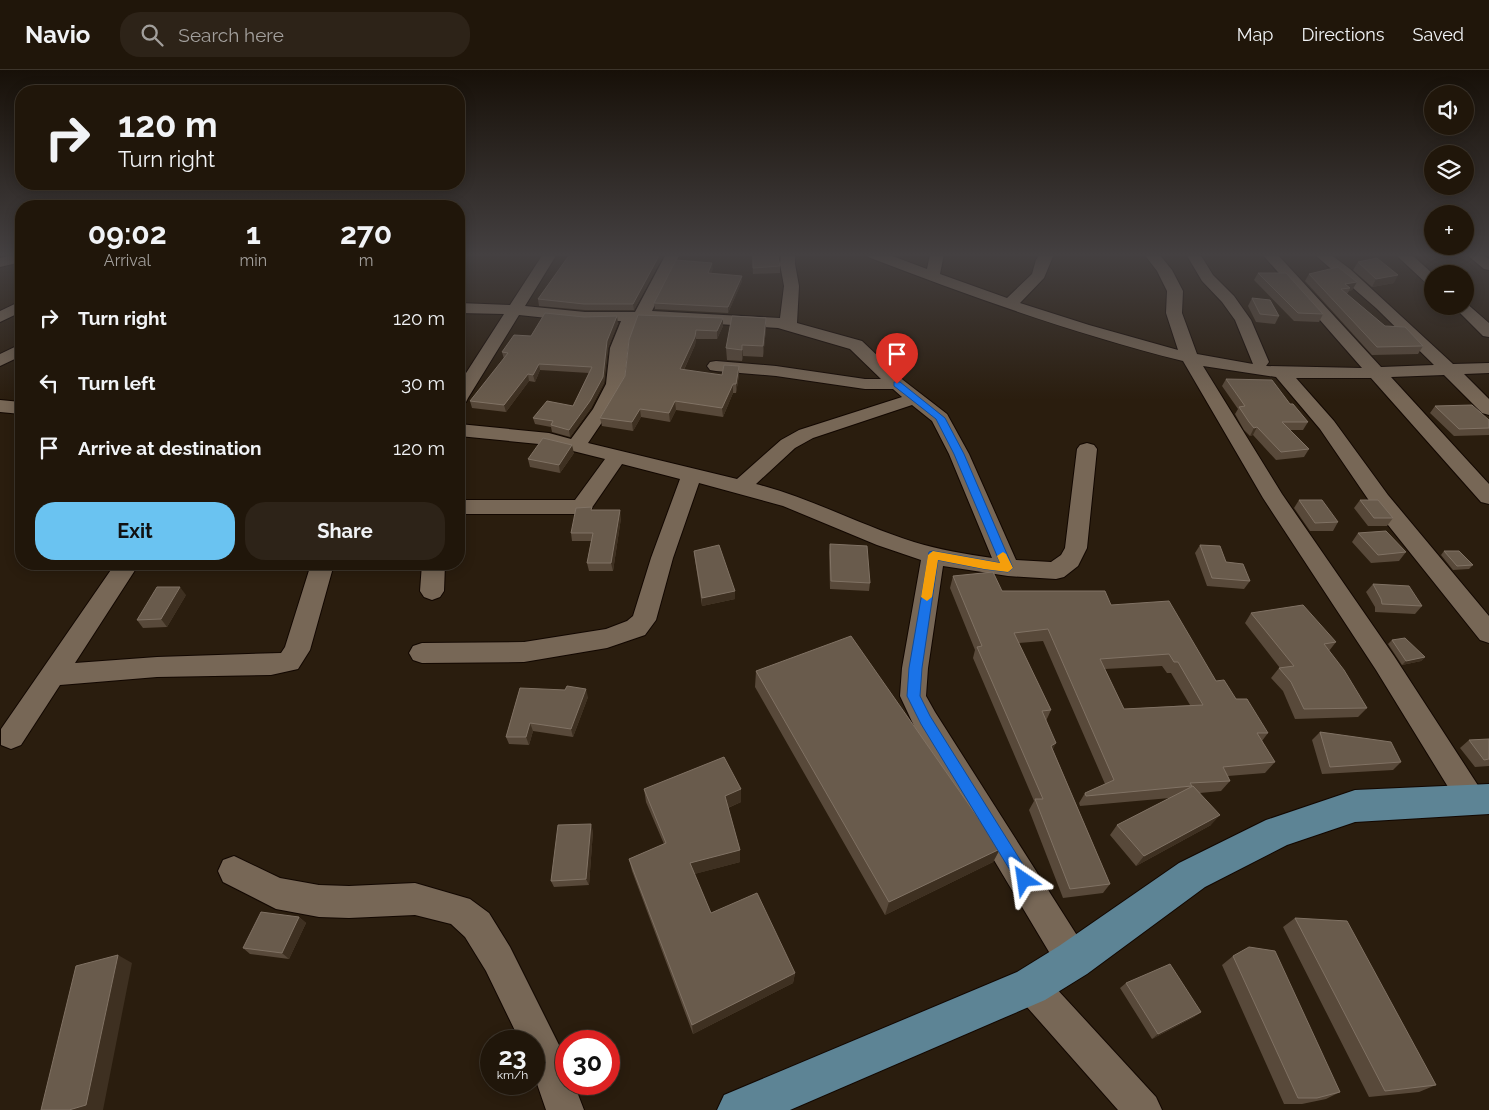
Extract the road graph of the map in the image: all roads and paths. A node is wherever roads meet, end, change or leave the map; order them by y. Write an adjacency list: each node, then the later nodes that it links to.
1 (519, 303): 11 (street)
2 (644, 303): 13 (street)
3 (788, 303): 15 (street)
4 (1012, 303): 18 (street)
5 (1175, 303): 18 (street)
6 (1231, 303): 21 (street)
7 (1313, 303): 24 (street)
8 (1377, 303): 22 (street)
9 (465, 308): 11 (street)
10 (15, 309): 14 (street)
11 (514, 310): 13 (street); 28 (street)
12 (1471, 315): 16 (street)
13 (636, 316): 15 (street); 34 (street)
14 (0, 317)
15 (789, 325): 27 (street)
16 (1489, 332)
17 (15, 353): 20 (street)
18 (1188, 354): 21 (street); 26 (street); 51 (street)
19 (1489, 358): 22 (street)
20 (0, 361)
21 (1260, 362): 24 (street)
22 (1443, 365): 24 (street); 25 (street); 32 (street)
23 (716, 366): 27 (street)
24 (1372, 368): 26 (street); 39 (street)
25 (1489, 368)
26 (1281, 372): 47 (street)
27 (897, 384): 29 (street)
28 (465, 388)
29 (916, 398): 38 (street); 42 (street)
30 (0, 406): 31 (street)
31 (15, 407)
32 (1489, 409)
33 (465, 430): 34 (street)
34 (577, 445): 36 (street)
35 (1087, 449): 42 (street)
36 (618, 455): 37 (street); 40 (street)
37 (692, 475): 38 (street); 48 (street)
38 (741, 487): 41 (street)
39 (1489, 496)
40 (465, 508)
41 (933, 555): 42 (street); 53 (street)
42 (1008, 568)
43 (123, 570): 49 (street)
44 (320, 570): 49 (street)
45 (433, 570): 46 (street)
46 (432, 591)
47 (1489, 633)
48 (422, 653)
49 (52, 675): 50 (street)
50 (11, 736)
51 (1480, 799): 53 (main road)
52 (234, 871): 55 (street)
53 (1073, 960): 54 (main road)
54 (1031, 986): 56 (main road); 57 (street)
55 (565, 1110)
56 (741, 1110)
57 (1143, 1110)

